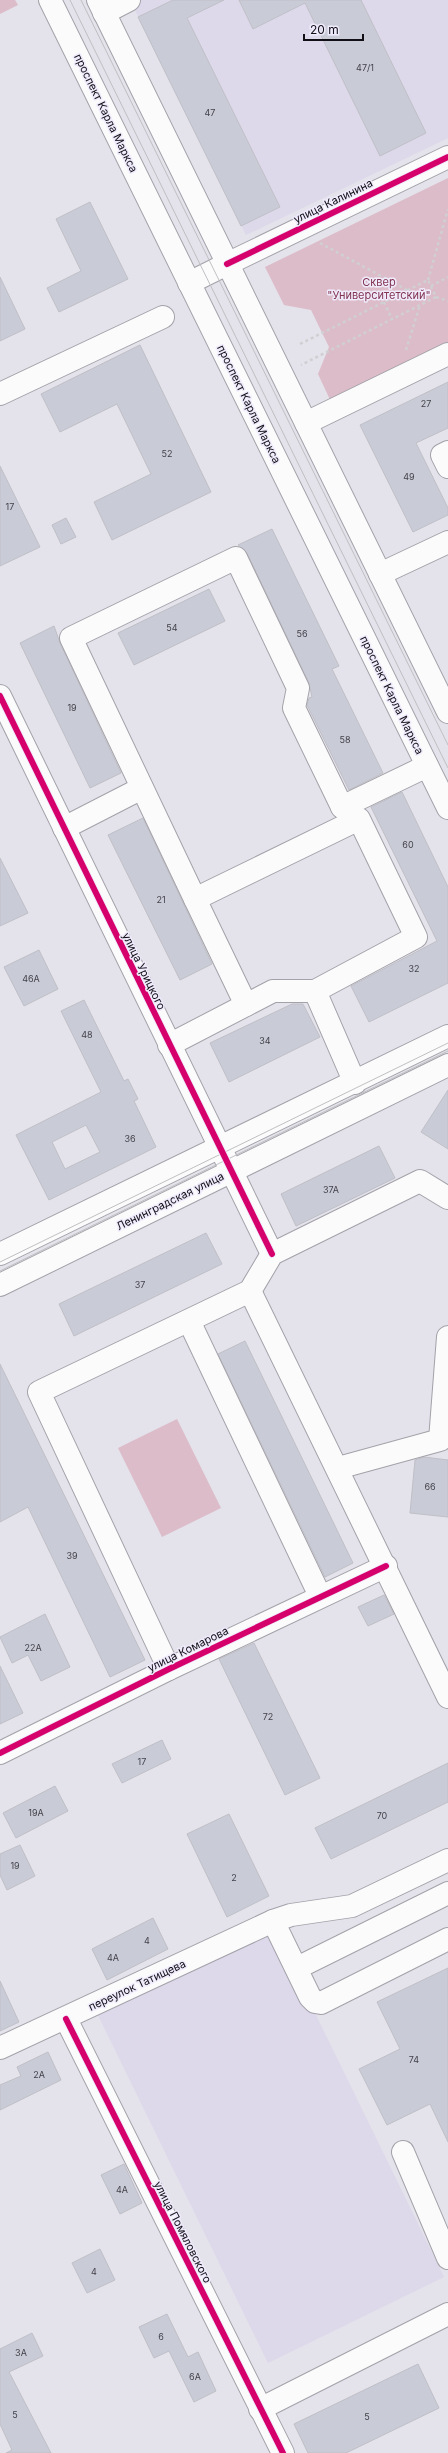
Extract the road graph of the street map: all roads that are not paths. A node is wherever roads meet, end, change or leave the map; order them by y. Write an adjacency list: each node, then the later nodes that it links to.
1 (50, 0): 6 (main road, проспект Карла Маркса)
2 (129, 0): 3 (main road)
3 (101, 6): 5 (main road)
4 (448, 157): 5 (main road, улица Калинина)
5 (227, 264): 6 (main road, улица Калинина); 10 (main road)
6 (189, 283): 17 (main road, проспект Карла Маркса)
7 (163, 317): 9 (main road)
8 (448, 354): 10 (main road)
9 (0, 394)
10 (306, 423): 14 (main road)
11 (448, 452): 12 (main road)
12 (448, 467)
13 (448, 542): 14 (main road)
14 (380, 574): 16 (main road)
15 (0, 696): 21 (main road, улица Урицкого)
16 (448, 712)
17 (427, 766): 19 (main road, проспект Карла Маркса); 20 (main road)
18 (142, 788): 20 (main road); 21 (main road); 22 (main road)
19 (448, 808)
20 (350, 813): 22 (main road); 23 (main road)
21 (64, 828): 26 (main road, улица Урицкого)
22 (195, 899): 24 (main road)
23 (315, 991): 24 (main road); 28 (main road)
24 (246, 1004): 26 (main road)
25 (448, 1036): 28 (main road)
26 (169, 1045): 29 (main road, улица Урицкого)
27 (448, 1065): 30 (main road, Ленинградская улица)
28 (355, 1083): 29 (main road)
29 (219, 1148): 30 (main road, улица Урицкого); 32 (main road)
30 (230, 1172): 33 (main road, улица Урицкого); 34 (main road, Ленинградская улица)
31 (448, 1198): 33 (main road)
32 (0, 1254)
33 (272, 1254): 35 (main road)
34 (0, 1285)
35 (250, 1291): 36 (main road); 38 (main road)
36 (189, 1321): 40 (main road); 41 (main road)
37 (448, 1337): 38 (main road)
38 (338, 1468): 39 (main road)
39 (386, 1566): 40 (main road, улица Комарова); 42 (main road)
40 (320, 1596): 41 (main road, улица Комарова)
41 (169, 1669): 43 (main road, улица Комарова)
42 (448, 1697)
43 (0, 1753)
44 (448, 1860): 46 (main road, переулок Татищева)
45 (448, 1893): 48 (main road)
46 (273, 1921): 48 (main road); 49 (main road, переулок Татищева)
47 (448, 1939): 48 (main road)
48 (297, 1968)
49 (66, 2019): 50 (main road, переулок Татищева); 54 (main road, улица Помяловского)
50 (0, 2048)
51 (403, 2152): 52 (main road)
52 (448, 2258)
53 (448, 2314): 54 (main road)
54 (260, 2409): 55 (main road, улица Помяловского)
55 (283, 2453)

